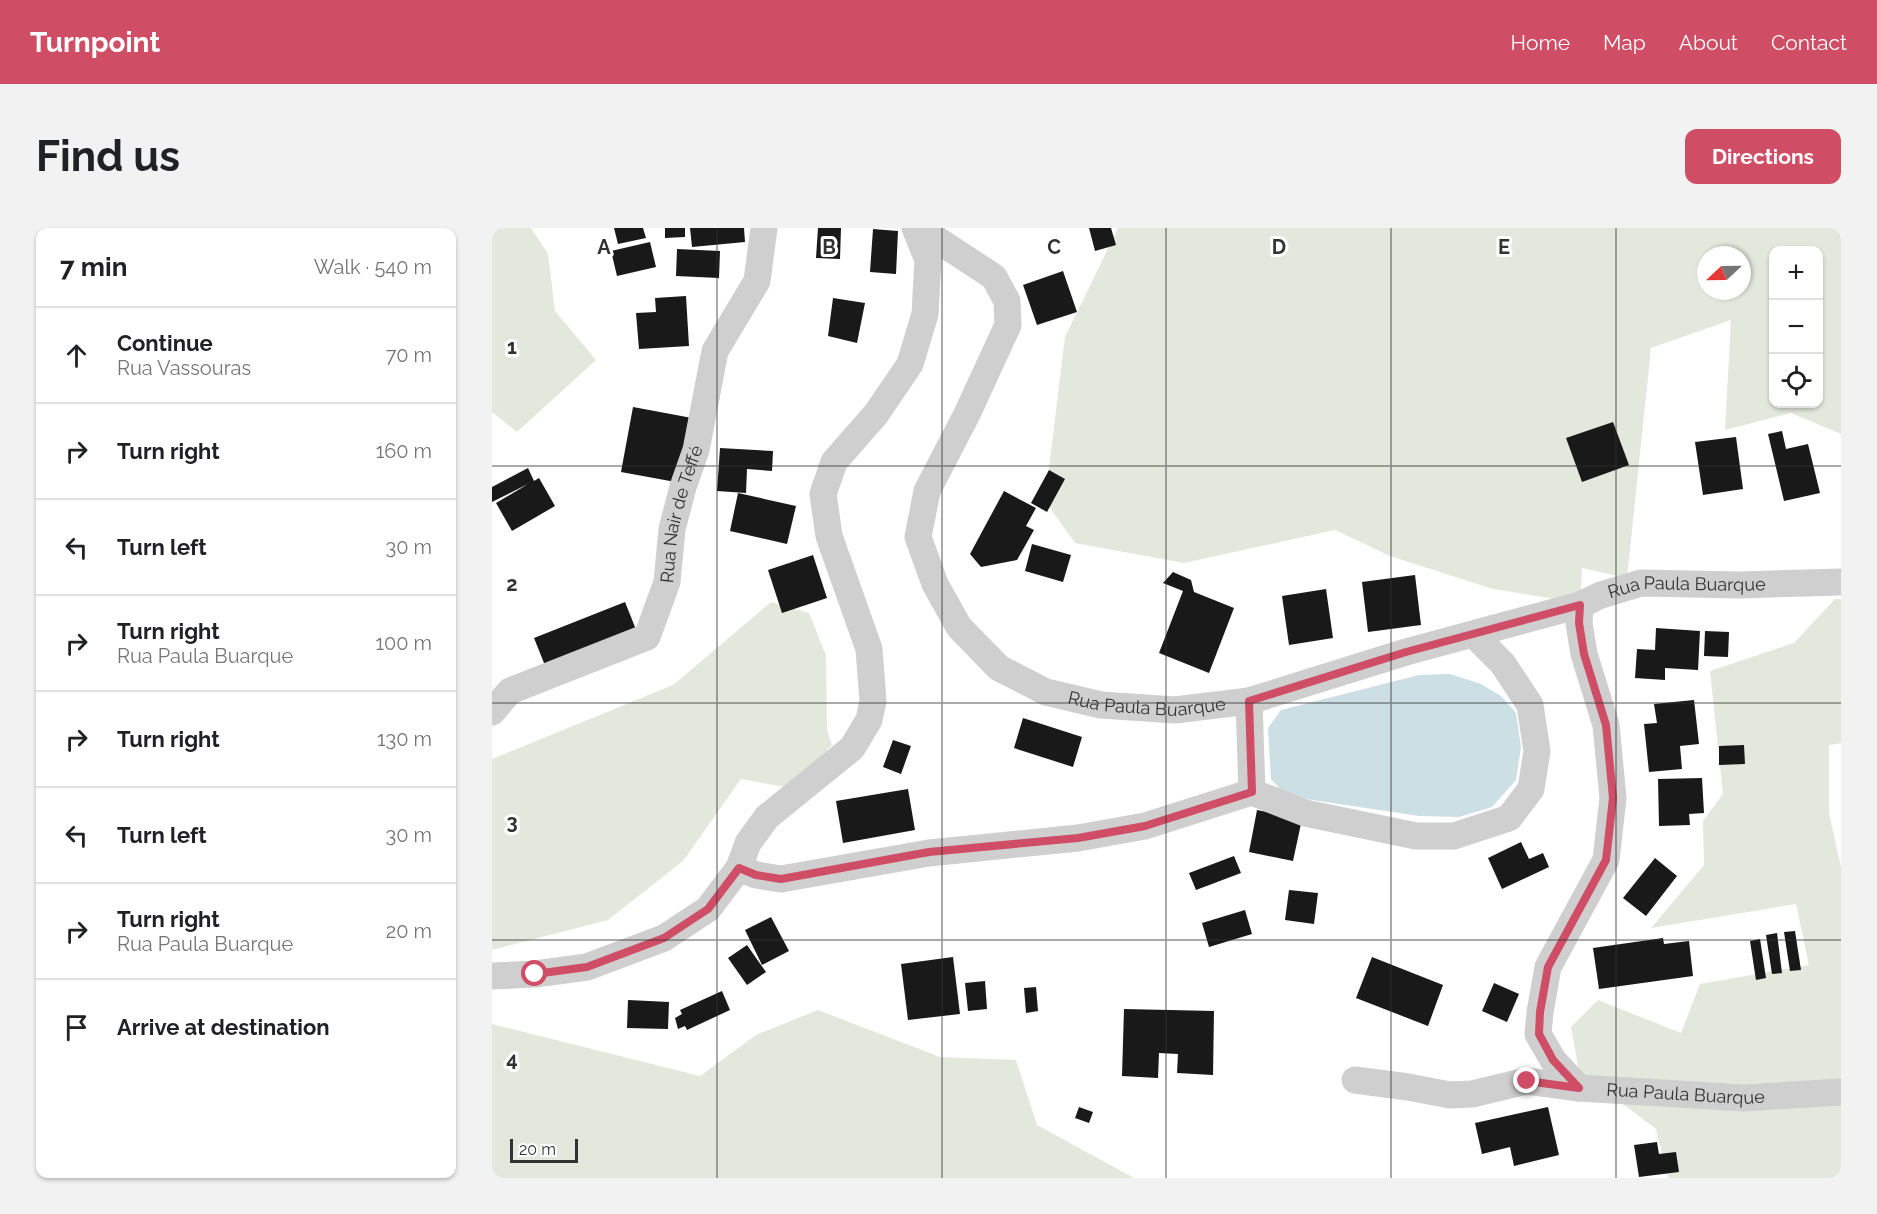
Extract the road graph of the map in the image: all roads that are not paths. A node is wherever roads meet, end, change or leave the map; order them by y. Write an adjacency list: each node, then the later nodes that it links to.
1 (764, 228): 8 (street, Rua Nair de Teffé)
2 (915, 228): 10 (street)
3 (927, 228): 7 (street, Rua Paula Buarque)
4 (1841, 582): 5 (street, Rua Paula Buarque)
5 (1580, 605): 6 (street, Rua Paula Buarque); 13 (street)
6 (1474, 635): 7 (street, Rua Paula Buarque); 9 (street)
7 (1249, 701): 9 (street)
8 (492, 712)
9 (1252, 792): 10 (street)
10 (739, 868): 11 (street)
11 (492, 976)
12 (1355, 1080): 13 (street, Rua Paula Buarque)
13 (1579, 1088): 14 (street, Rua Paula Buarque)
14 (1841, 1092)

